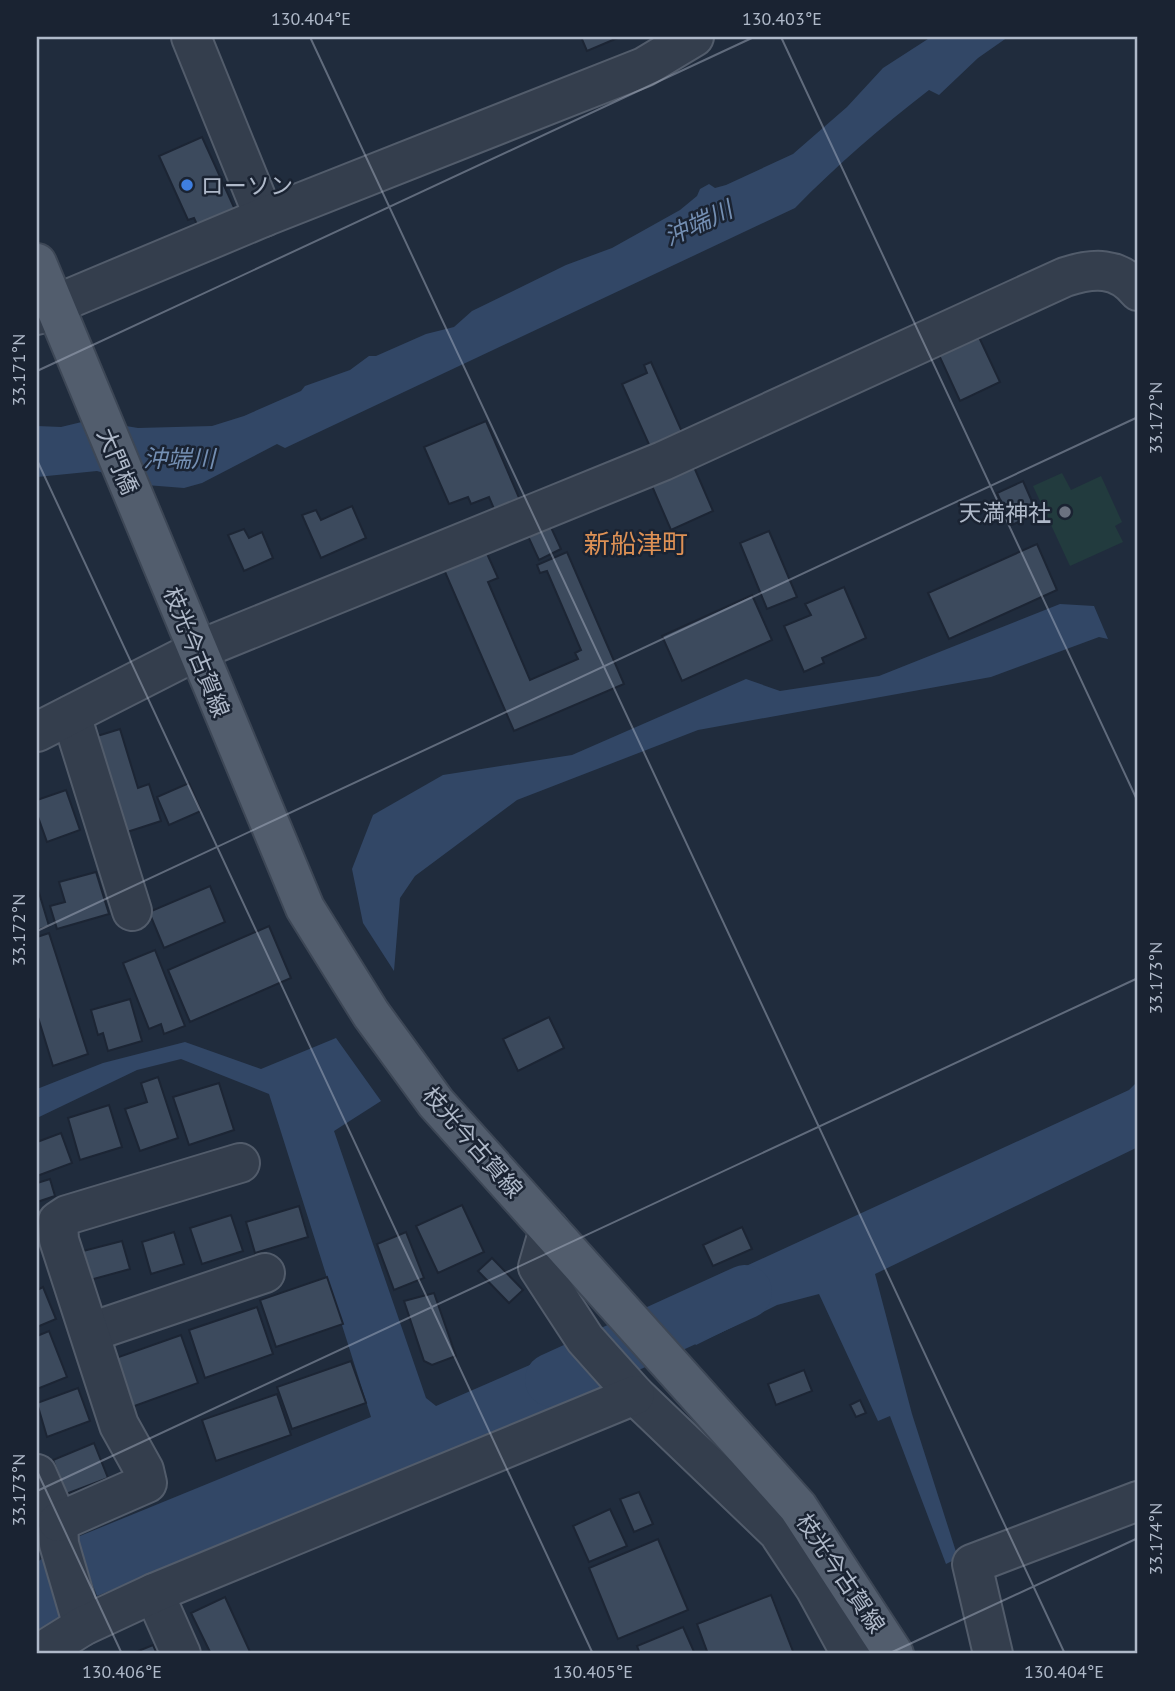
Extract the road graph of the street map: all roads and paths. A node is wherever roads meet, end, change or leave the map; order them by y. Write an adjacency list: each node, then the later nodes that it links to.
1 (191, 37): 3 (street)
2 (694, 37): 3 (street)
3 (264, 217): 6 (street)
4 (37, 263): 6 (main road, 大門橋)
5 (1138, 291): 8 (street)
6 (45, 310): 7 (main road, 大門橋)
7 (160, 562): 8 (main road, 枝光今古賀線)
8 (196, 651): 9 (street); 13 (main road, 枝光今古賀線)
9 (71, 715): 10 (street); 11 (street)
10 (37, 732)
11 (132, 911)
12 (240, 1163): 15 (street)
13 (549, 1229): 16 (street); 25 (main road, 枝光今古賀線)
14 (265, 1273): 15 (street)
15 (91, 1332): 19 (street)
16 (629, 1389): 20 (street); 24 (street)
17 (37, 1474): 19 (street)
18 (1138, 1501): 26 (street)
19 (59, 1533): 21 (street)
20 (154, 1593): 21 (street); 23 (street)
21 (80, 1619): 22 (street)
22 (38, 1654)
23 (181, 1654)
24 (850, 1654)
25 (894, 1654)
26 (993, 1654)

